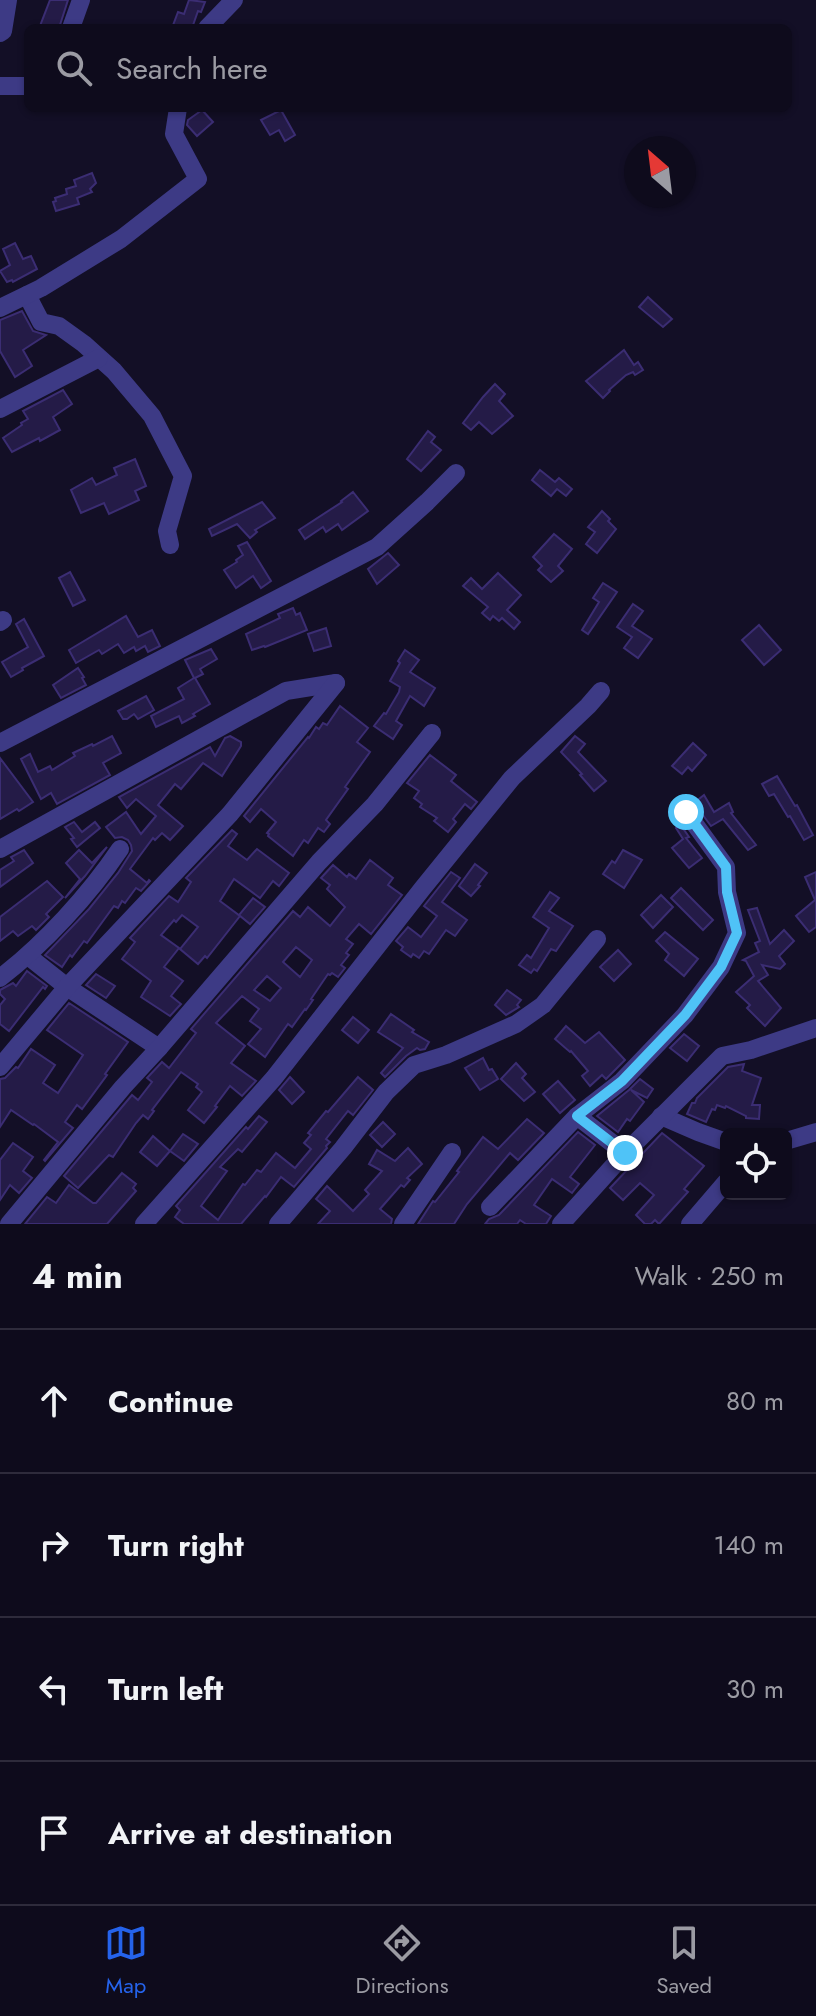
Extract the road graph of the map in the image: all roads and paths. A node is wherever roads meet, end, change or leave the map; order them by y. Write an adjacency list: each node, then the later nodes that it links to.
1 (8, 0): 6 (street)
2 (81, 0): 4 (street)
3 (234, 0): 5 (street)
4 (72, 24)
5 (211, 24)
6 (0, 33)
7 (0, 86): 8 (street)
8 (24, 86)
9 (177, 112): 10 (street)
10 (34, 291): 11 (street); 12 (street)
11 (0, 308)
12 (99, 358): 13 (street); 15 (street)
13 (0, 409)
14 (456, 473): 18 (street)
15 (170, 545)
16 (601, 691): 39 (street)
17 (432, 733): 27 (street)
18 (0, 743)
19 (686, 812): 29 (street)
20 (0, 849): 25 (street)
21 (120, 849): 23 (street)
22 (597, 939): 40 (street)
23 (28, 956): 24 (street); 25 (street)
24 (0, 978)
25 (67, 987): 27 (street); 28 (street)
26 (816, 1028): 30 (street)
27 (159, 1048): 38 (street)
28 (0, 1067)
29 (577, 1116): 35 (street); 37 (street)
30 (661, 1116): 33 (street); 35 (street)
31 (816, 1132): 32 (street)
32 (792, 1139)
33 (720, 1140)
34 (452, 1152): 41 (street)
35 (625, 1153): 42 (street)
36 (720, 1189): 43 (street)
37 (490, 1207)
38 (9, 1224)
39 (144, 1224)
40 (278, 1224)
41 (403, 1224)
42 (561, 1224)
43 (690, 1224)

